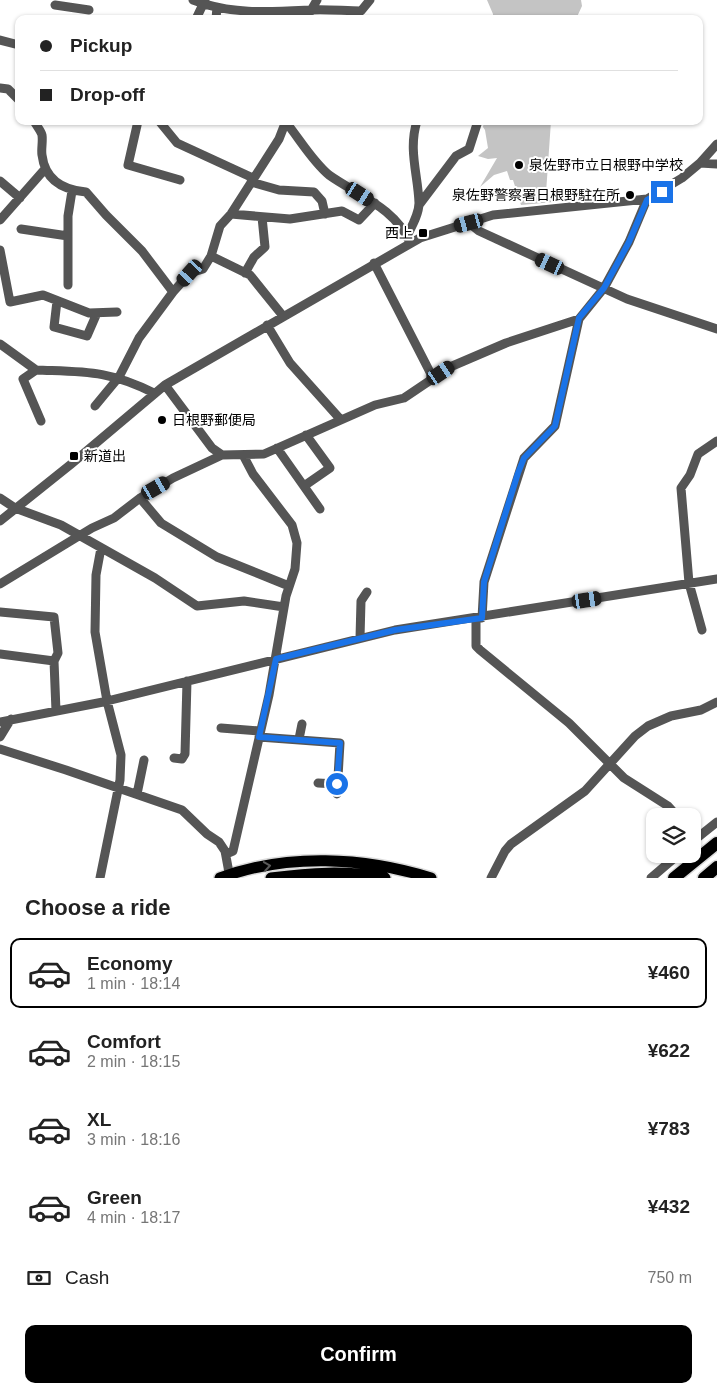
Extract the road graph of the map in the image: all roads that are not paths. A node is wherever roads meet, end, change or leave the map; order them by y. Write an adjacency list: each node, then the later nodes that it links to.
1 (193, 0): 4 (street)
2 (317, 0): 9 (street)
3 (370, 0): 14 (street)
4 (204, 2): 7 (street); 10 (street)
5 (68, 3): 6 (street); 8 (street)
6 (55, 5)
7 (217, 6): 11 (street); 12 (street)
8 (89, 10)
9 (313, 10): 12 (street); 13 (street); 14 (street)
10 (198, 15)
11 (216, 15)
12 (237, 15)
13 (309, 15)
14 (360, 15)
15 (0, 40): 16 (street)
16 (15, 44)
17 (4, 88): 18 (street)
18 (15, 97)
19 (36, 125): 29 (street)
20 (137, 125): 30 (street)
21 (162, 125): 31 (street)
22 (284, 125): 31 (street)
23 (289, 125): 36 (street)
24 (416, 125): 37 (street)
25 (477, 125): 37 (street)
26 (717, 144): 27 (street)
27 (700, 163): 28 (street); 35 (street)
28 (717, 164)
29 (46, 169): 33 (street); 34 (street)
30 (180, 180)
31 (252, 180): 38 (street); 39 (street)
32 (0, 181): 34 (street)
33 (72, 191): 44 (street); 52 (street)
34 (20, 198): 41 (street)
35 (647, 200): 42 (street); 51 (street)
36 (376, 203): 39 (street); 45 (street)
37 (419, 205): 45 (street)
38 (231, 214): 40 (street); 47 (street)
39 (325, 214): 40 (street)
40 (262, 217): 49 (street)
41 (0, 220)
42 (469, 223): 45 (street); 51 (street)
43 (21, 229): 44 (street)
44 (68, 236): 50 (street)
45 (408, 239): 48 (street)
46 (0, 250): 53 (street)
47 (211, 256): 49 (street); 52 (street)
48 (374, 264): 56 (street); 63 (street)
49 (245, 273): 56 (street)
50 (68, 286)
51 (604, 288): 57 (street); 59 (street)
52 (173, 292): 62 (street)
53 (57, 301): 55 (street); 55 (street)
54 (117, 312): 55 (street)
55 (97, 313)
56 (283, 316): 58 (street)
57 (579, 318): 63 (street); 89 (street)
58 (267, 326): 64 (street); 67 (street)
59 (717, 329)
60 (0, 344): 61 (street)
61 (36, 370): 62 (street); 68 (street)
62 (119, 377): 65 (street); 66 (street)
63 (433, 378): 67 (street)
64 (165, 385): 65 (street); 73 (street)
65 (154, 393): 77 (street)
66 (95, 406)
67 (341, 420): 69 (street)
68 (41, 422)
69 (306, 435): 71 (street); 74 (street)
70 (717, 441): 83 (street)
71 (277, 448): 72 (street); 74 (street)
72 (243, 454): 73 (street); 85 (street)
73 (222, 455): 76 (street)
74 (304, 486): 78 (street)
75 (0, 498): 77 (street)
76 (140, 498): 80 (street); 85 (street)
77 (15, 508): 79 (street); 80 (street)
78 (320, 509)
79 (0, 521)
80 (80, 536): 81 (street); 84 (street)
81 (101, 548): 87 (street); 96 (street)
82 (717, 579): 83 (street)
83 (689, 583): 89 (street); 90 (street)
84 (0, 584)
85 (290, 586): 87 (street)
86 (367, 592): 91 (street)
87 (284, 607): 93 (street)
88 (0, 612): 94 (street)
89 (479, 618): 91 (street); 109 (street)
90 (702, 630)
91 (360, 638): 93 (street)
92 (0, 654): 94 (street)
93 (276, 659): 95 (street); 103 (street)
94 (54, 661): 98 (street)
95 (187, 681): 96 (street); 107 (street)
96 (107, 701): 98 (street); 112 (street)
97 (717, 702): 109 (street)
98 (56, 711): 99 (street)
99 (12, 720): 100 (street); 104 (street)
100 (0, 722)
101 (302, 724): 105 (street)
102 (221, 728): 103 (street)
103 (259, 734): 105 (street); 120 (street)
104 (0, 737)
105 (299, 740): 111 (street)
106 (0, 749): 112 (street)
107 (174, 758)
108 (144, 760): 113 (street)
109 (609, 765): 115 (street); 130 (street)
110 (318, 783): 111 (street)
111 (337, 784): 114 (street)
112 (119, 788): 113 (street); 126 (street)
113 (137, 794): 120 (street)
114 (337, 794)
115 (670, 808)
116 (717, 823): 117 (street)
117 (701, 833)
118 (717, 844): 133 (highway)
119 (717, 851): 134 (highway)
120 (226, 854): 125 (street)
121 (669, 863): 131 (street)
122 (670, 863): 132 (street)
123 (717, 867): 135 (highway)
124 (717, 873): 136 (highway)
125 (226, 877): 129 (main road, one-way to 129)
126 (100, 878)
127 (271, 878): 128 (main road)
128 (385, 878)
129 (431, 878)
130 (491, 878)
131 (651, 878)
132 (661, 878)
133 (674, 878)
134 (686, 878)
135 (704, 878)
136 (711, 878)

